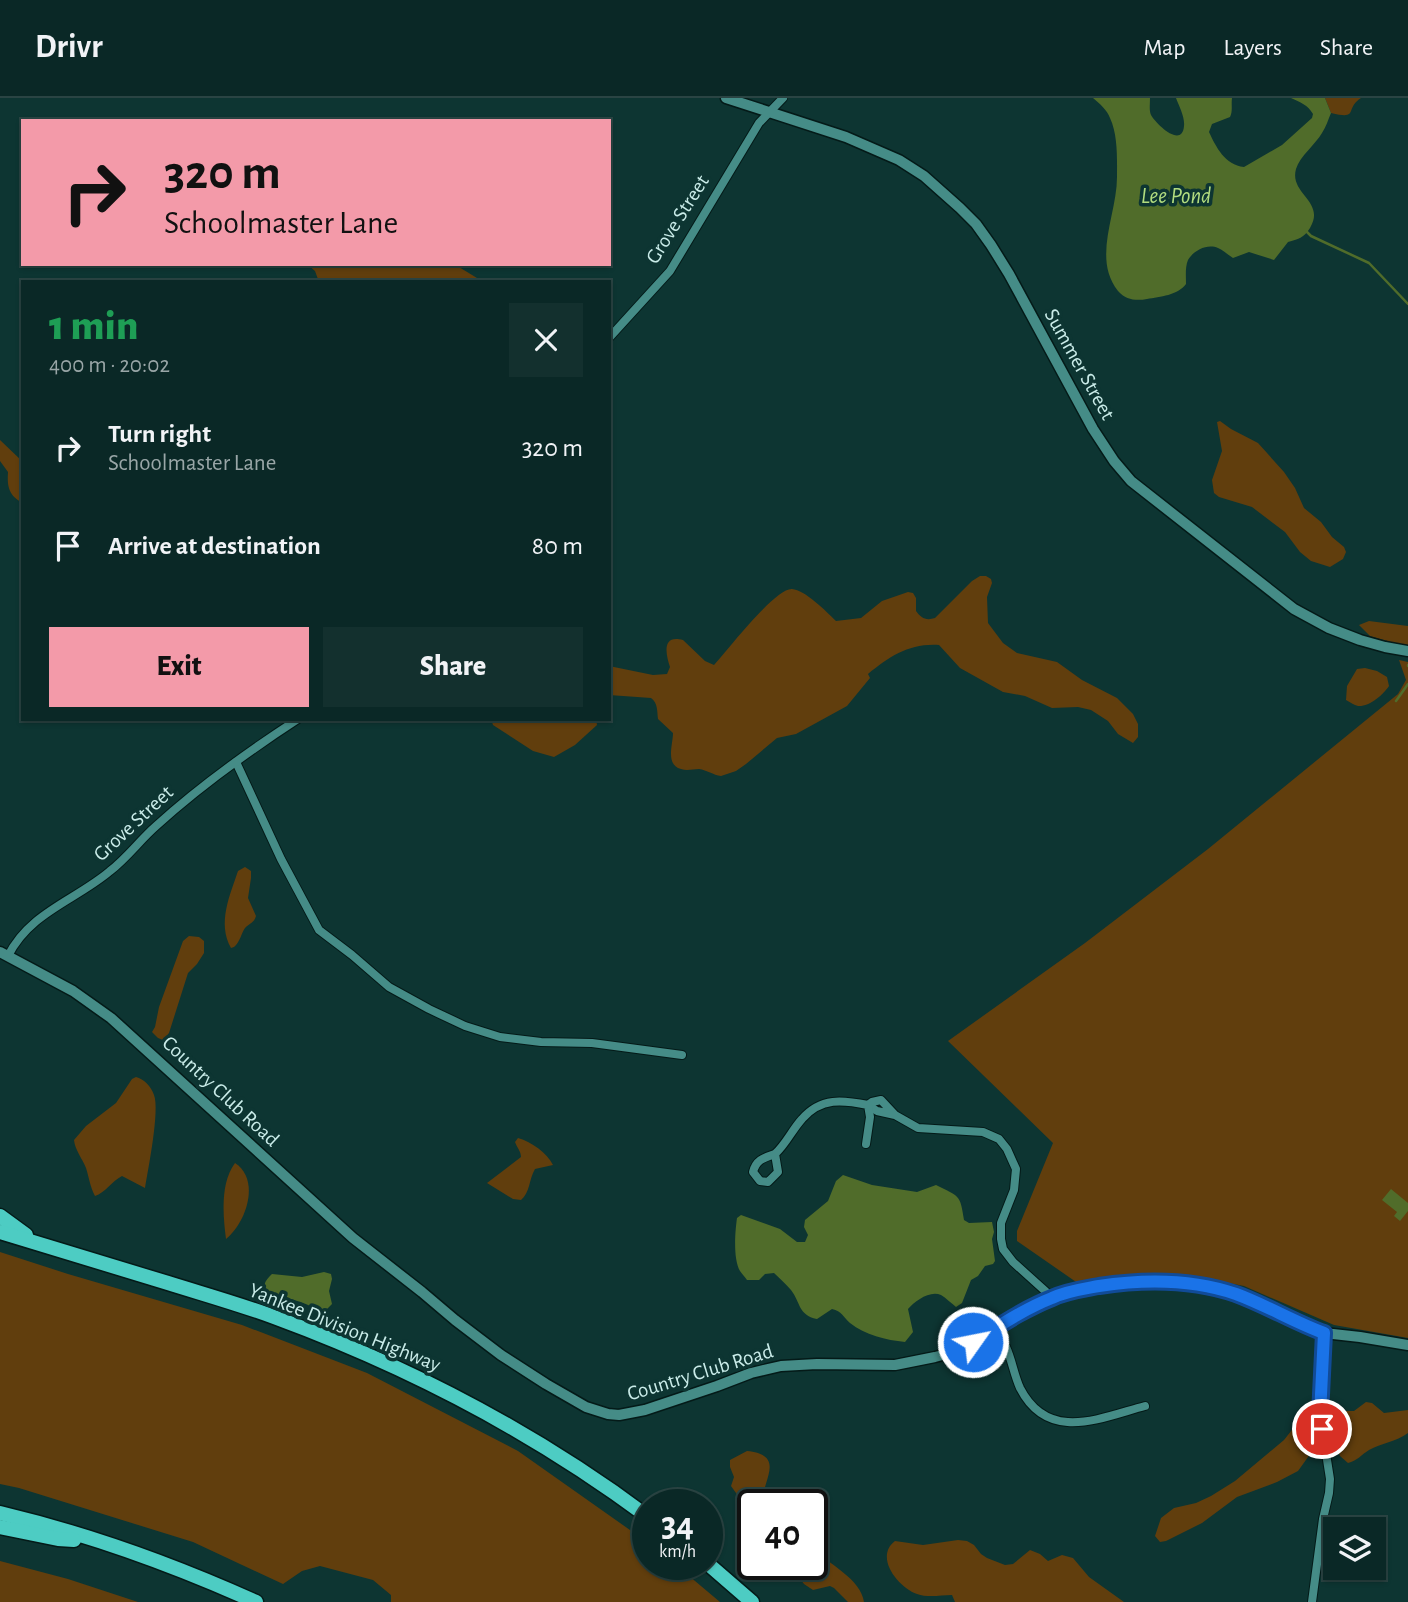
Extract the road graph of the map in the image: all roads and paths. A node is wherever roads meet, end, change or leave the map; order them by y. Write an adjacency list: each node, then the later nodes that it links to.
1 (726, 98): 3 (street, Summer Street)
2 (783, 98): 3 (street, Grove Street)
3 (768, 112): 4 (street, Grove Street); 5 (street, Summer Street)
4 (611, 336)
5 (1408, 651)
6 (295, 721): 7 (street, Grove Street)
7 (236, 762): 8 (street, Grove Street); 9 (street)
8 (4, 954): 17 (street, Country Club Road)
9 (682, 1055)
10 (868, 1105): 11 (street); 12 (street); 16 (street)
11 (866, 1144)
12 (775, 1154)
13 (0, 1216): 15 (highway)
14 (0, 1231): 15 (highway, Yankee Division Highway)
15 (36, 1242): 21 (highway, Yankee Division Highway)
16 (1053, 1298): 17 (street, Country Club Road); 18 (street, Country Club Road)
17 (995, 1328): 20 (street)
18 (1324, 1333): 19 (street, Country Club Road); 28 (street)
19 (1408, 1345)
20 (1145, 1406)
21 (632, 1506)
22 (0, 1513): 24 (highway)
23 (0, 1527): 24 (highway)
24 (105, 1543): 26 (highway)
25 (723, 1577): 27 (highway)
26 (256, 1602)
27 (752, 1602)
28 (1312, 1602)

